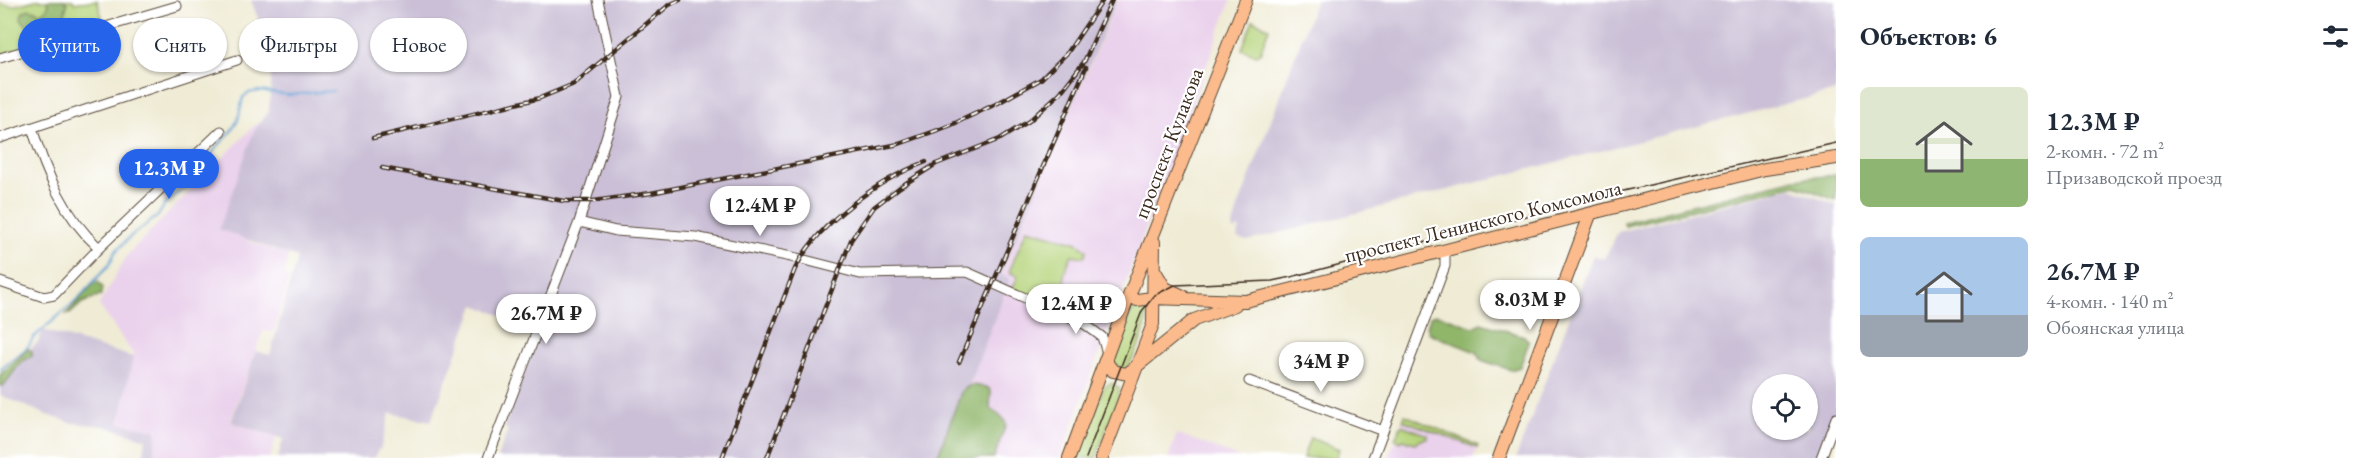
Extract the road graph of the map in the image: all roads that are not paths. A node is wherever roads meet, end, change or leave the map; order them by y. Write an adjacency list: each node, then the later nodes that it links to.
1 (598, 0): 11 (street)
2 (1246, 0): 12 (main road, проспект Кулакова)
3 (177, 6): 4 (street)
4 (0, 58)
5 (237, 60): 6 (street)
6 (32, 128): 8 (street); 13 (street)
7 (221, 132): 13 (street)
8 (0, 138)
9 (1836, 158): 10 (main road, проспект Ленинского Комсомола)
10 (1590, 216): 14 (main road, проспект Ленинского Комсомола); 32 (main road)
11 (579, 222): 21 (street); 28 (street)
12 (1156, 226): 15 (main road); 18 (main road, проспект Кулакова)
13 (99, 248): 16 (street)
14 (1445, 251): 20 (main road, проспект Ленинского Комсомола); 27 (street)
15 (1153, 264): 17 (main road); 19 (main road)
16 (0, 282)
17 (1154, 298): 18 (main road, проспект Ленинского Комсомола); 19 (main road, проспект Ленинского Комсомола); 22 (main road)
18 (1132, 300): 21 (street); 22 (main road); 23 (main road, проспект Кулакова)
19 (1208, 301): 20 (main road, проспект Ленинского Комсомола)
20 (1245, 301): 24 (main road)
21 (1053, 310): 23 (street)
22 (1153, 324): 24 (main road)
23 (1107, 357): 24 (main road); 29 (main road)
24 (1136, 368): 30 (main road)
25 (1249, 381): 27 (street)
26 (1836, 418): 33 (street)
27 (1383, 431): 31 (street)
28 (488, 458)
29 (1069, 458)
30 (1102, 458)
31 (1373, 458)
32 (1499, 458)
33 (1821, 458)

